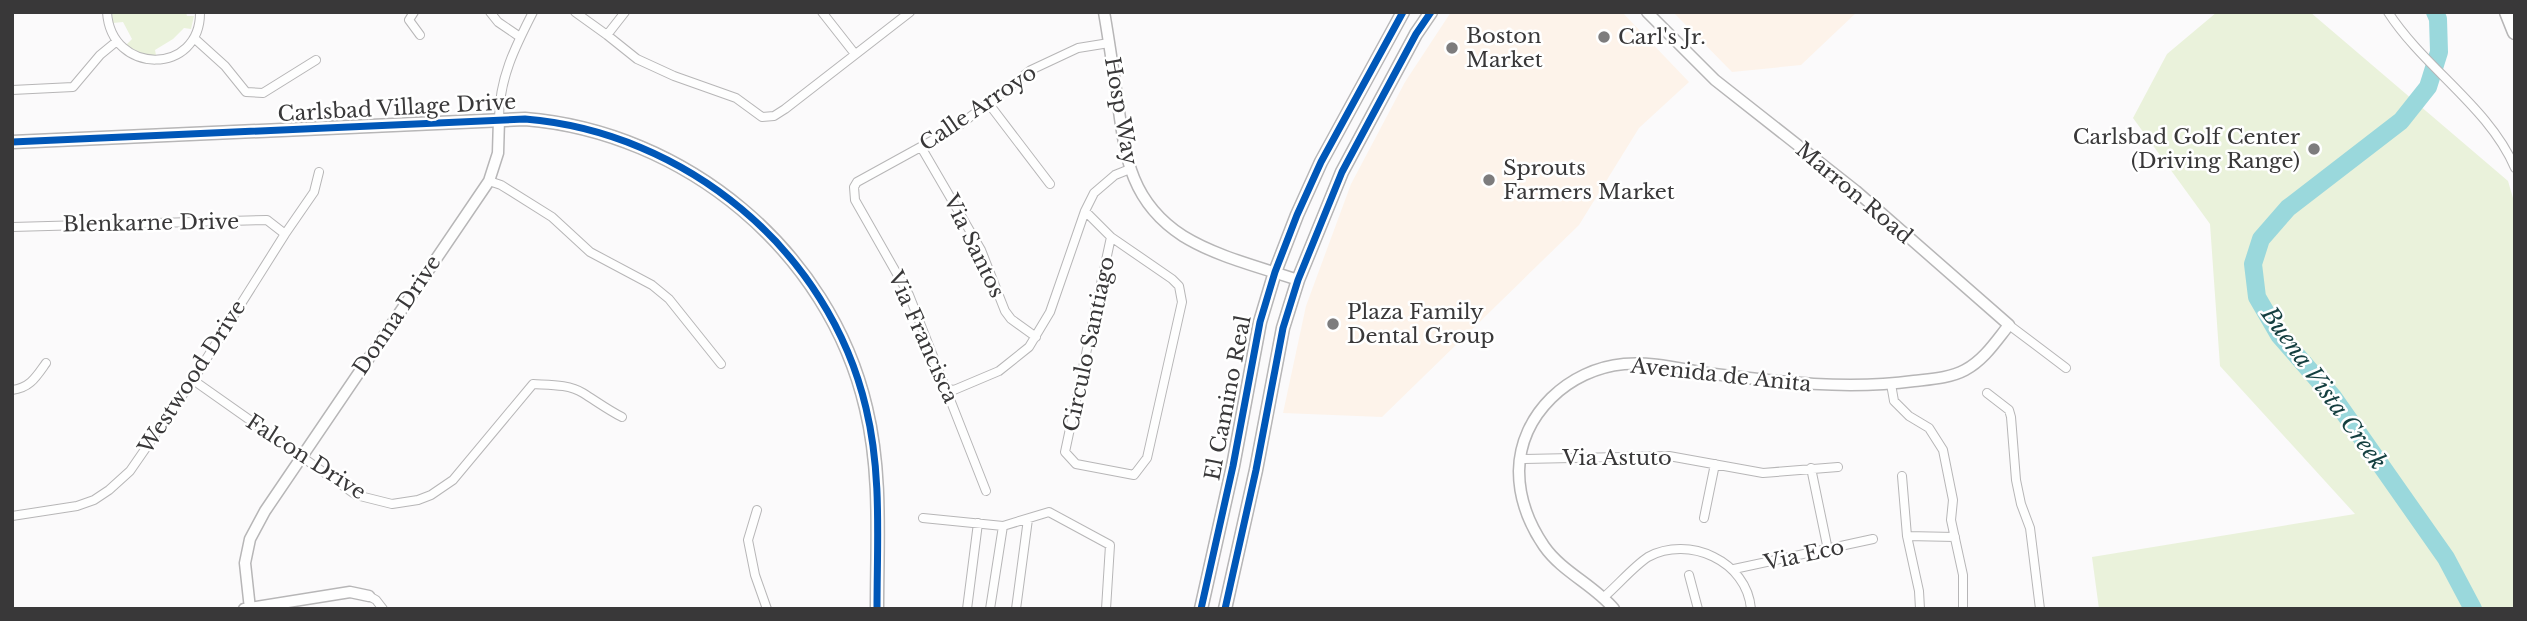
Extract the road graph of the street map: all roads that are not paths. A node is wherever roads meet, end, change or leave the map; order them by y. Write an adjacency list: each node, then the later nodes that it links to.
1 (107, 12): 21 (street)
2 (200, 12): 20 (street)
3 (414, 12): 17 (street)
4 (490, 12): 19 (street)
5 (533, 12): 19 (street, Donna Drive)
6 (575, 12): 18 (street)
7 (625, 12): 18 (street)
8 (821, 12): 23 (street)
9 (910, 12): 23 (street)
10 (1104, 12): 22 (street, Hosp Way)
11 (1403, 12): 40 (main road, El Camino Real)
12 (1431, 12): 41 (main road, El Camino Real)
13 (1647, 12): 42 (street, Marron Road)
14 (2388, 12): 30 (street)
15 (2507, 12): 16 (highway)
16 (2515, 32)
17 (420, 35)
18 (607, 35): 23 (street)
19 (520, 37): 27 (street, Donna Drive)
20 (194, 38): 21 (street); 24 (street)
21 (117, 41): 25 (street)
22 (1109, 43): 26 (street, Calle Arroyo); 31 (street, Hosp Way)
23 (855, 54)
24 (316, 60)
25 (12, 90)
26 (989, 104): 29 (street, Calle Arroyo); 34 (street)
27 (499, 119): 28 (main road, Carlsbad Village Drive); 33 (street, Donna Drive); 78 (main road, Carlsbad Village Drive)
28 (12, 142)
29 (921, 146): 35 (street, Calle Arroyo); 43 (street, Via Santos)
30 (2515, 168)
31 (1130, 169): 36 (street); 40 (street, Hosp Way)
32 (319, 172): 38 (street, Westwood Drive)
33 (489, 181): 45 (street); 53 (street, Donna Drive)
34 (1050, 184)
35 (854, 187): 49 (street, Via Francisca)
36 (1085, 211): 39 (street); 43 (street)
37 (12, 227): 38 (street, Blenkarne Drive)
38 (285, 234): 47 (street, Westwood Drive)
39 (1111, 237): 39 (street, Circulo Santiago)
40 (1275, 272): 41 (street, Hosp Way); 83 (main road, El Camino Real)
41 (1298, 280): 84 (main road, El Camino Real)
42 (2009, 325): 46 (street, Marron Road); 48 (street, Avenida de Anita)
43 (1036, 337): 49 (street)
44 (46, 363): 50 (street)
45 (721, 364)
46 (2066, 368)
47 (193, 380): 53 (street, Falcon Drive); 61 (street, Westwood Drive)
48 (1891, 384): 54 (street, Avenida de Anita); 68 (street)
49 (948, 389): 59 (street, Via Francisca)
50 (12, 390)
51 (1987, 393): 90 (street)
52 (622, 416): 53 (street, Falcon Drive)
53 (300, 457): 75 (street, Donna Drive)
54 (1521, 458): 55 (street, Via Astuto); 74 (street, Avenida de Anita)
55 (1715, 464): 57 (street, Via Astuto); 63 (street)
56 (1838, 467): 57 (street, Via Astuto)
57 (1811, 468): 70 (street)
58 (1902, 476): 67 (street)
59 (986, 491)
60 (757, 510): 77 (street)
61 (12, 516)
62 (923, 518): 65 (street)
63 (1704, 518)
64 (1028, 519): 66 (street); 81 (street); 82 (street)
65 (978, 523): 66 (street); 79 (street)
66 (1003, 526): 80 (street)
67 (1908, 536): 68 (street); 88 (street)
68 (1955, 537): 89 (street)
69 (1873, 540): 70 (street, Via Eco)
70 (1828, 550): 71 (street, Via Eco)
71 (1734, 569): 74 (street); 87 (street)
72 (1689, 575): 86 (street)
73 (369, 596): 75 (street); 76 (street)
74 (1604, 597): 85 (street, Avenida de Anita)
75 (248, 608)
76 (383, 609)
77 (767, 609)
78 (877, 609)
79 (967, 609)
80 (990, 609)
81 (1016, 609)
82 (1106, 609)
83 (1201, 609)
84 (1225, 609)
85 (1614, 609)
86 (1698, 609)
87 (1751, 609)
88 (1920, 609)
89 (1963, 609)
90 (2040, 609)

